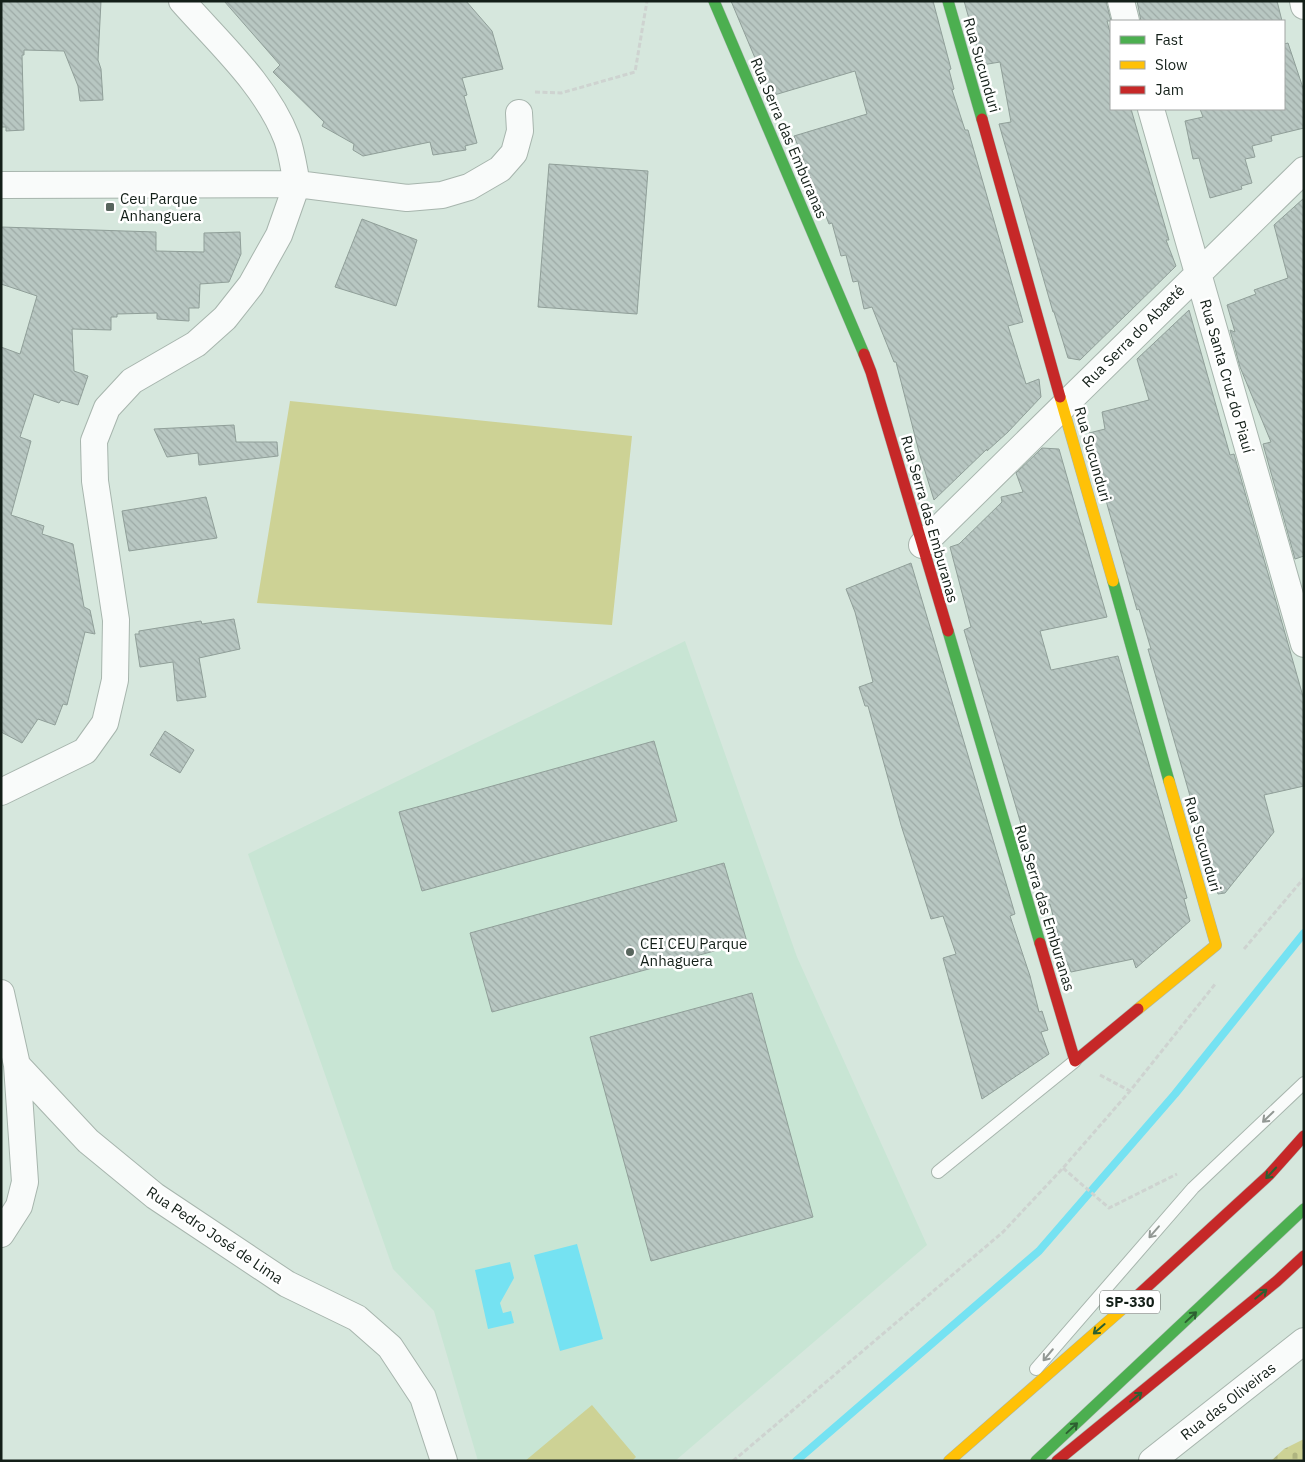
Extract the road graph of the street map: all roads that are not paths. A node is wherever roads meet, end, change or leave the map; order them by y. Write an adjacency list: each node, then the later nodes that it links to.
1 (182, 1): 11 (street)
2 (714, 1): 15 (main road, Rua Serra das Emburanas)
3 (948, 1): 14 (main road, Rua Sucunduri)
4 (1121, 1): 7 (street)
5 (1302, 1): 6 (street)
6 (1304, 6)
7 (1126, 20)
8 (1151, 110): 13 (street, Rua Santa Cruz do Piauí)
9 (519, 113): 11 (street)
10 (1304, 170): 13 (street, Rua Serra do Abaeté)
11 (297, 184): 12 (street); 17 (street)
12 (1, 185)
13 (1197, 272): 14 (street, Rua Serra do Abaeté); 16 (street, Rua Santa Cruz do Piauí)
14 (1063, 405): 15 (street, Rua Serra do Abaeté); 19 (main road, Rua Sucunduri)
15 (922, 545): 19 (main road, Rua Serra das Emburanas)
16 (1304, 644)
17 (1, 792)
18 (1, 993): 20 (street)
19 (1075, 1061): 23 (lane)
20 (17, 1065): 25 (street); 29 (street, Rua Pedro José de Lima)
21 (1304, 1083): 28 (lane, one-way to 28)
22 (1304, 1136): 28 (main road, SP-330, one-way to 28)
23 (938, 1172)
24 (1304, 1208): 31 (main road, one-way to 24)
25 (1, 1234)
26 (1304, 1256): 32 (main road, one-way to 26)
27 (1304, 1341): 33 (street, Rua das Oliveiras)
28 (984, 1430): 30 (main road, SP-330)
29 (444, 1461)
30 (949, 1461)
31 (1036, 1461)
32 (1057, 1461)
33 (1152, 1461)

